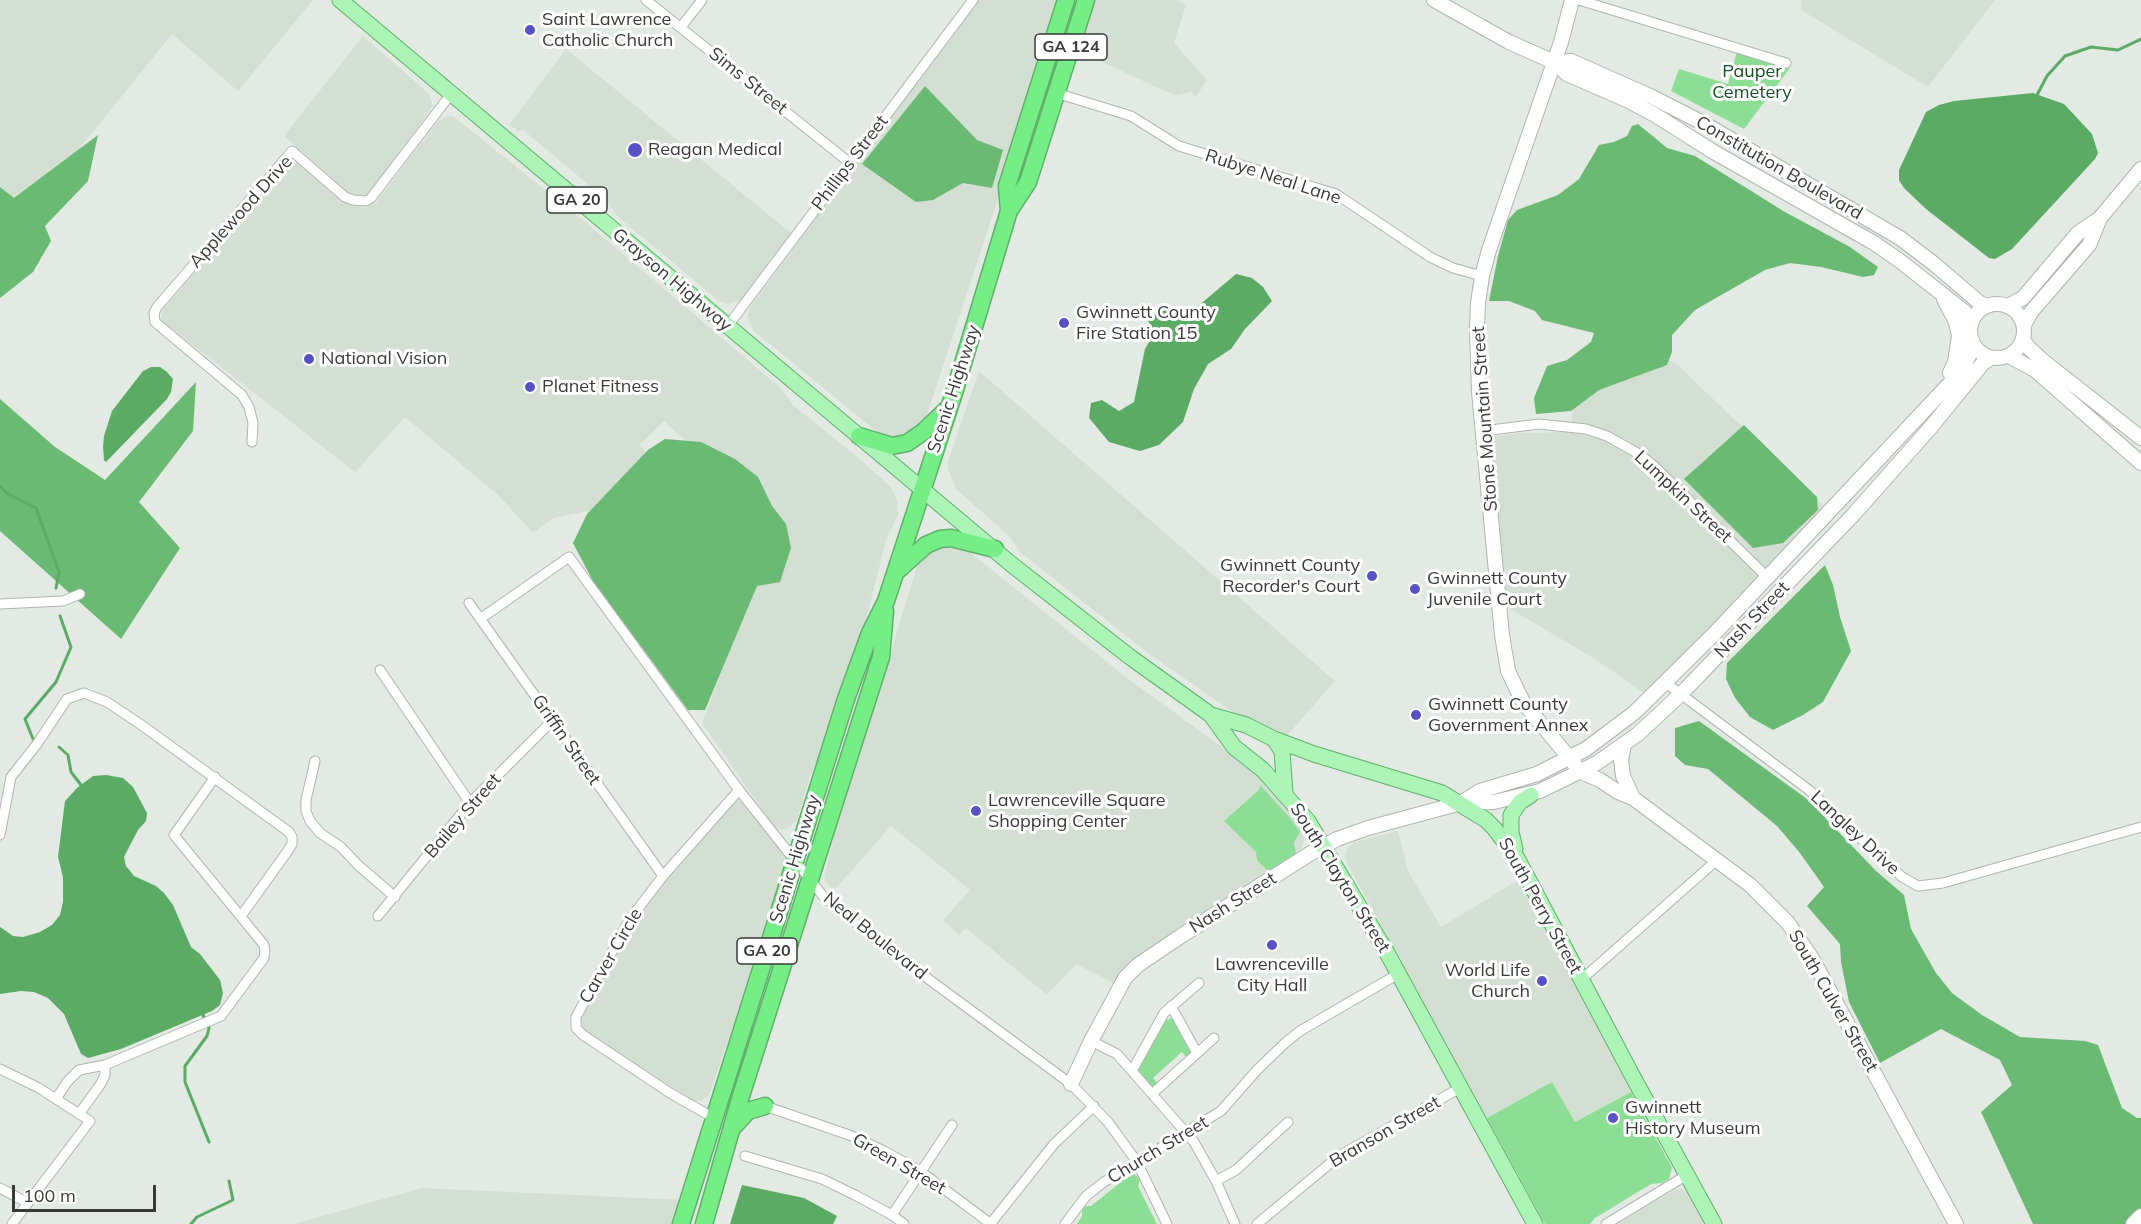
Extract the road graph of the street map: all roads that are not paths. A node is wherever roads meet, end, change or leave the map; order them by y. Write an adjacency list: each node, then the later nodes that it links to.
1 (340, 0): 15 (main road, Grayson Highway / GA 20)
2 (646, 0): 10 (street, Sims Street)
3 (702, 0): 10 (street)
4 (973, 0): 16 (street, Phillips Street)
5 (1066, 0): 13 (highway, Scenic Highway / GA 124)
6 (1086, 0): 14 (highway, Scenic Highway / GA 124)
7 (1434, 0): 11 (street, Constitution Boulevard)
8 (1572, 0): 11 (street, Stone Mountain Street)
9 (1579, 0): 12 (street)
10 (681, 27): 16 (street, Sims Street)
11 (1554, 62): 20 (street, Stone Mountain Street); 21 (street, Constitution Boulevard); 22 (street, Constitution Boulevard)
12 (1786, 63)
13 (1038, 88): 14 (highway); 18 (highway, Scenic Highway / GA 124)
14 (1056, 93): 18 (highway, Scenic Highway / GA 124); 20 (street, Rubye Neal Lane)
15 (451, 94): 26 (main road, Grayson Highway / GA 20); 36 (street, Applewood Drive)
16 (850, 163): 26 (street, Phillips Street)
17 (2141, 169): 19 (street)
18 (1009, 211): 32 (highway, Scenic Highway / GA 124)
19 (2100, 218): 23 (street); 25 (street)
20 (1482, 276): 33 (street, Stone Mountain Street)
21 (1941, 294): 24 (street, Constitution Boulevard); 31 (street)
22 (1987, 306): 23 (street); 24 (street)
23 (2008, 306): 25 (street)
24 (1971, 325): 27 (street)
25 (2024, 325): 28 (street)
26 (727, 327): 34 (main road, Grayson Highway / GA 20)
27 (1972, 340): 30 (street); 31 (street, Nash Street)
28 (2023, 340): 29 (street); 35 (street)
29 (2009, 356): 30 (street); 37 (street)
30 (1991, 358): 49 (street, Nash Street)
31 (1943, 389): 41 (street, Nash Street)
32 (950, 406): 34 (highway); 38 (highway, Scenic Highway / GA 124)
33 (1483, 431): 41 (street, Lumpkin Street); 54 (street, Stone Mountain Street)
34 (859, 436): 38 (main road, Grayson Highway / GA 20)
35 (2141, 438)
36 (252, 442)
37 (2141, 463)
38 (922, 489): 39 (main road, South Clayton Street); 40 (highway, Scenic Highway / GA 20)
39 (995, 549): 40 (highway); 50 (main road, South Clayton Street)
40 (895, 572): 43 (highway, Scenic Highway / GA 20)
41 (1767, 577): 48 (street, Nash Street)
42 (80, 594): 45 (street)
43 (886, 601): 68 (highway, Scenic Highway / GA 20); 71 (highway, Scenic Highway / GA 20)
44 (469, 603): 46 (street, Griffin Street)
45 (0, 604)
46 (480, 619): 51 (street, Griffin Street); 58 (street, Neal Boulevard)
47 (380, 670): 62 (street)
48 (1666, 683): 49 (street, Langley Drive); 54 (street, Nash Street)
49 (1681, 694): 53 (street, Nash Street); 64 (street, Langley Drive)
50 (1211, 715): 52 (main road, South Perry Street); 59 (main road, South Clayton Street)
51 (552, 721): 62 (street, Bailey Street); 70 (street, Griffin Street)
52 (1274, 739): 59 (main road); 63 (main road, South Perry Street)
53 (1624, 745): 56 (street, Nash Street); 61 (street)
54 (1570, 758): 56 (street, Stone Mountain Street); 63 (street, Nash Street)
55 (315, 761): 72 (street)
56 (1581, 772): 60 (street, Nash Street); 61 (street, South Culver Street)
57 (215, 777): 65 (street); 73 (street); 73 (street)
58 (739, 790): 68 (street, Neal Boulevard); 70 (street, Carver Circle)
59 (1285, 793): 66 (main road, South Clayton Street)
60 (1531, 795): 63 (street, Nash Street); 67 (main road)
61 (1633, 798): 69 (street, South Culver Street)
62 (470, 803): 72 (street, Bailey Street)
63 (1461, 803): 66 (street, Nash Street); 67 (main road, South Perry Street)
64 (2141, 826)
65 (0, 836)
66 (1323, 846): 75 (main road, South Clayton Street); 80 (street, Nash Street)
67 (1517, 858): 76 (main road, South Perry Street)
68 (795, 860): 71 (street, Neal Boulevard); 93 (highway, Scenic Highway / GA 20)
69 (1717, 860): 76 (street); 118 (street, South Culver Street)
70 (663, 876): 93 (street, Carver Circle)
71 (809, 878): 85 (highway, Scenic Highway / GA 20); 86 (street, Neal Boulevard)
72 (395, 897): 74 (street, Bailey Street)
73 (241, 916): 82 (street)
74 (378, 916)
75 (1398, 974): 87 (main road, South Clayton Street); 97 (street, Church Street)
76 (1581, 980): 101 (main road, South Perry Street)
77 (1199, 983): 78 (street)
78 (1171, 1006): 81 (street); 84 (street)
79 (1214, 1038): 81 (street)
80 (1091, 1041): 84 (street); 86 (street, Nash Street)
81 (1197, 1053): 88 (street)
82 (105, 1065): 89 (street); 92 (street)
83 (0, 1069): 89 (street)
84 (1133, 1069): 88 (street)
85 (745, 1082): 90 (highway); 96 (highway, Scenic Highway / GA 20)
86 (1071, 1084): 91 (street, Neal Boulevard)
87 (1460, 1088): 114 (street, Branson Street); 115 (main road, South Clayton Street)
88 (1152, 1094): 97 (street)
89 (56, 1099): 92 (street)
90 (765, 1106): 96 (highway); 100 (street, Green Street)
91 (1094, 1106): 99 (street, Neal Boulevard); 110 (street)
92 (79, 1114): 104 (street)
93 (714, 1118): 108 (highway, Scenic Highway / GA 20)
94 (1288, 1122): 102 (street)
95 (952, 1125): 100 (street)
96 (730, 1132): 109 (highway, Scenic Highway / GA 20)
97 (1187, 1133): 99 (street, Church Street); 102 (street)
98 (745, 1156): 106 (street)
99 (1137, 1162): 111 (street, Church Street); 112 (street, Neal Boulevard)
100 (920, 1171): 106 (street); 110 (street, Green Street)
101 (1687, 1175): 116 (street); 117 (main road, South Perry Street)
102 (1216, 1181): 113 (street)
103 (0, 1188): 104 (street)
104 (28, 1203): 107 (street)
105 (2141, 1216): 119 (street)
106 (898, 1221)
107 (12, 1224)
108 (681, 1224)
109 (704, 1224)
110 (991, 1224)
111 (1065, 1224)
112 (1167, 1224)
113 (1235, 1224)
114 (1257, 1224)
115 (1534, 1224)
116 (1606, 1224)
117 (1713, 1224)
118 (1956, 1224)
119 (2133, 1224)

